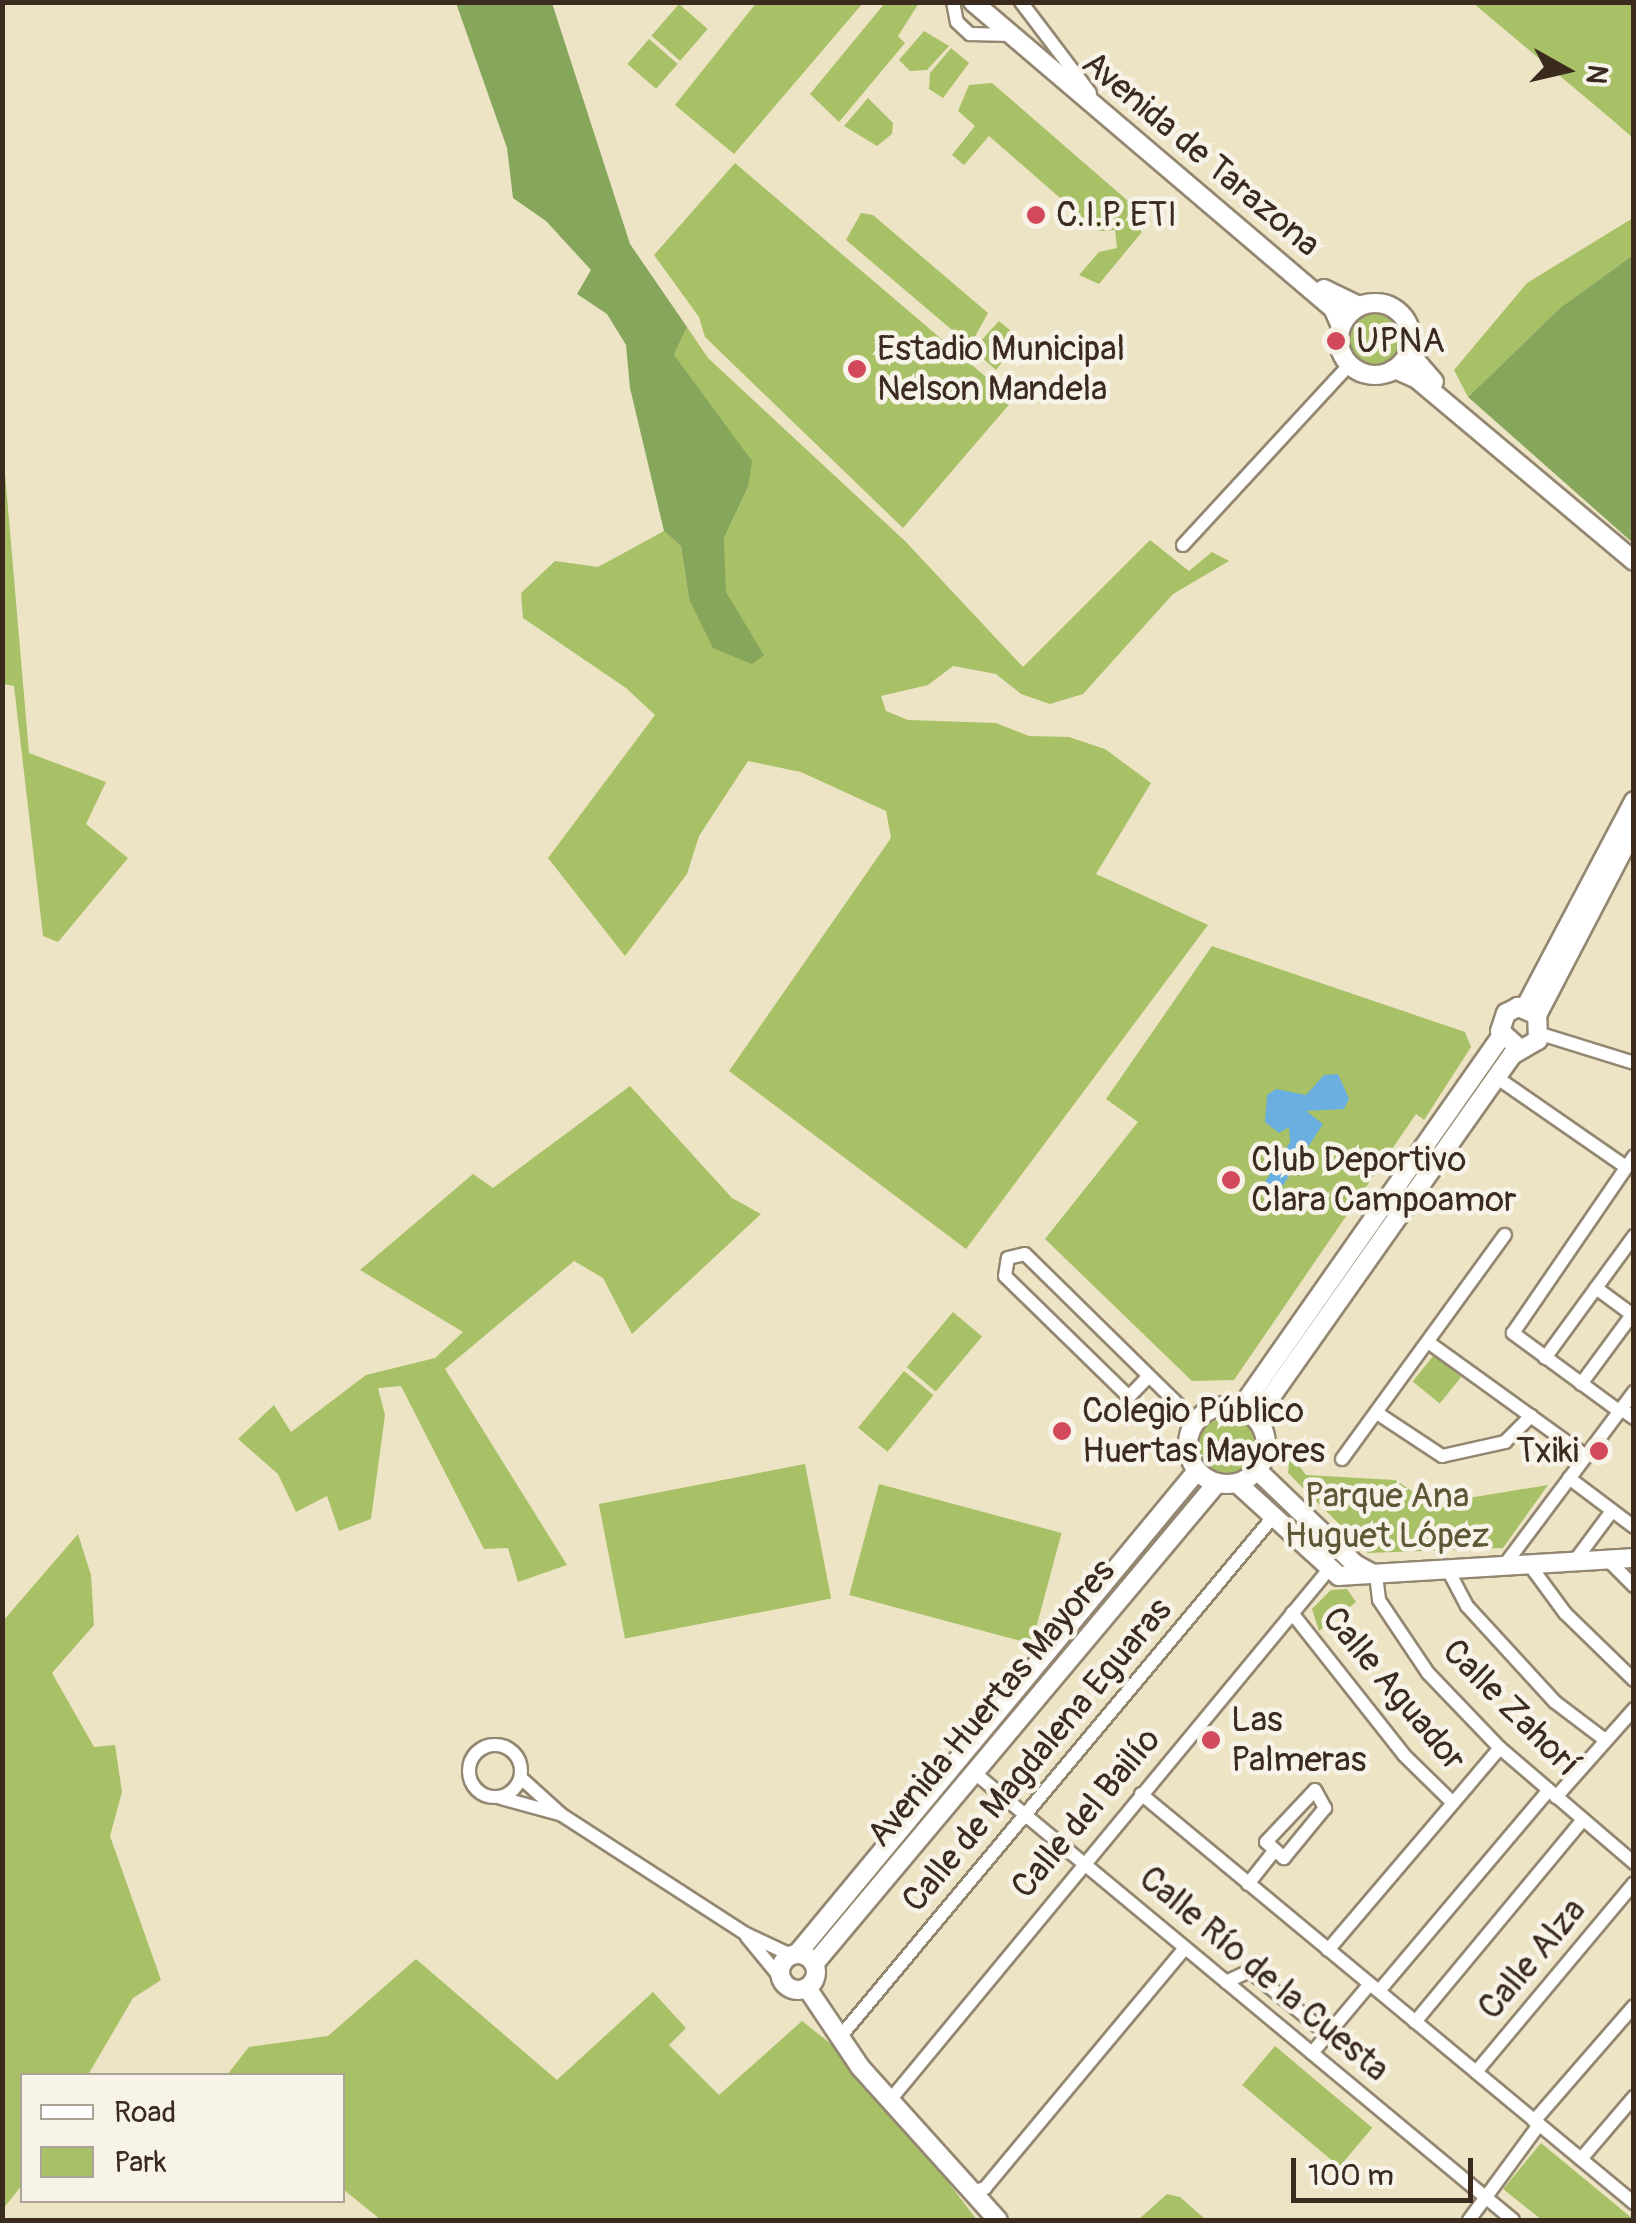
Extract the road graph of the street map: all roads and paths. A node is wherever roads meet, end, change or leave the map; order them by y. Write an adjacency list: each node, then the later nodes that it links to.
1 (953, 2): 5 (street)
2 (974, 2): 5 (street, Avenida de Tarazona)
3 (984, 2): 6 (street, Avenida de Tarazona)
4 (1021, 2): 6 (street, Avenida de Tarazona)
5 (1013, 36): 8 (street, Avenida de Tarazona)
6 (1090, 93): 7 (street, Avenida de Tarazona)
7 (1359, 306): 8 (street); 9 (street)
8 (1341, 326): 10 (street)
9 (1408, 354): 11 (street); 13 (street)
10 (1350, 365): 11 (street); 12 (street)
11 (1395, 370): 14 (street)
12 (1183, 546)
13 (1634, 550)
14 (1634, 562)
15 (1634, 801): 17 (street)
16 (1634, 829): 17 (street)
17 (1534, 1019): 18 (street); 19 (street); 20 (street)
18 (1502, 1037): 19 (street); 34 (street)
19 (1520, 1049): 21 (street)
20 (1634, 1063)
21 (1496, 1077): 22 (street); 34 (street)
22 (1630, 1161): 28 (street)
23 (1505, 1235): 27 (street)
24 (1634, 1236): 25 (street)
25 (1596, 1288): 26 (street); 28 (street)
26 (1633, 1314): 30 (street)
27 (1428, 1342): 33 (street); 35 (street)
28 (1545, 1358): 30 (street)
29 (1149, 1376): 29 (street); 37 (street)
30 (1581, 1384): 32 (street)
31 (1634, 1392): 32 (street)
32 (1620, 1410): 36 (street); 38 (street)
33 (1377, 1412): 35 (street); 39 (street)
34 (1248, 1413): 37 (street); 41 (street)
35 (1530, 1416): 38 (street)
36 (1634, 1418)
37 (1196, 1421): 40 (street)
38 (1586, 1456): 42 (street)
39 (1342, 1459)
40 (1197, 1470): 43 (street); 79 (street, Avenida Huertas Mayores)
41 (1257, 1470): 44 (street); 55 (street)
42 (1569, 1478): 45 (street); 52 (street)
43 (1217, 1483): 44 (street); 62 (street, Avenida Huertas Mayores)
44 (1237, 1483): 46 (street)
45 (1612, 1511): 47 (street); 50 (street)
46 (1274, 1516): 53 (street); 69 (street, Calle de Magdalena Eguaras)
47 (1634, 1527)
48 (1634, 1558): 49 (street)
49 (1608, 1560): 50 (street); 56 (street)
50 (1574, 1562): 51 (street)
51 (1528, 1564): 52 (street); 58 (street)
52 (1503, 1567): 54 (street)
53 (1330, 1568): 55 (street); 57 (street, Calle del Bailío)
54 (1448, 1570): 55 (street); 60 (street)
55 (1376, 1575): 61 (street, Calle Zahorí)
56 (1634, 1586)
57 (1292, 1613): 65 (street, Calle del Bailío); 67 (street, Calle Aguador)
58 (1634, 1680)
59 (1630, 1719): 60 (street)
60 (1605, 1740): 64 (street)
61 (1500, 1748): 64 (street, Calle Zahorí); 67 (street)
62 (976, 1774): 69 (street, Calle Río de la Cuesta); 80 (street, Avenida Huertas Mayores)
63 (521, 1778): 66 (street); 66 (street); 68 (street)
64 (1552, 1793): 70 (street, Calle Zahorí); 84 (street)
65 (1141, 1794): 72 (street, Calle del Bailío); 75 (street)
66 (498, 1798): 68 (street)
67 (1452, 1802): 78 (street)
68 (562, 1815): 76 (street)
69 (1025, 1816): 72 (street, Calle Río de la Cuesta); 87 (street, Calle de Magdalena Eguaras)
70 (1583, 1820): 73 (street, Calle Zahorí); 86 (street)
71 (1275, 1850): 71 (street); 75 (street)
72 (1084, 1863): 77 (street, Calle Río de la Cuesta); 92 (street, Calle del Bailío)
73 (1634, 1863)
74 (1634, 1883): 90 (street, Calle Alza)
75 (1248, 1884): 78 (street)
76 (746, 1934): 79 (street); 81 (street)
77 (1185, 1948): 82 (street, Calle Río de la Cuesta); 95 (street)
78 (1328, 1950): 84 (street)
79 (794, 1954): 80 (street); 81 (street)
80 (814, 1964): 83 (street)
81 (780, 1977): 83 (street)
82 (1226, 1982): 88 (street); 89 (street, Calle Río de la Cuesta)
83 (806, 1988): 92 (street)
84 (1374, 1988): 86 (street); 88 (street)
85 (1634, 2006): 93 (street)
86 (1415, 2022): 90 (street)
87 (845, 2031)
88 (1327, 2034): 89 (street)
89 (1312, 2053): 96 (street, Calle Río de la Cuesta)
90 (1476, 2072): 93 (street)
91 (1634, 2097): 94 (street)
92 (891, 2098): 95 (street)
93 (1536, 2123): 94 (street); 96 (street)
94 (1581, 2159): 97 (street)
95 (972, 2192): 98 (street)
96 (1486, 2197): 99 (street); 100 (street, Calle Río de la Cuesta)
97 (1634, 2203)
98 (998, 2220)
99 (1469, 2220)
100 (1513, 2220)

